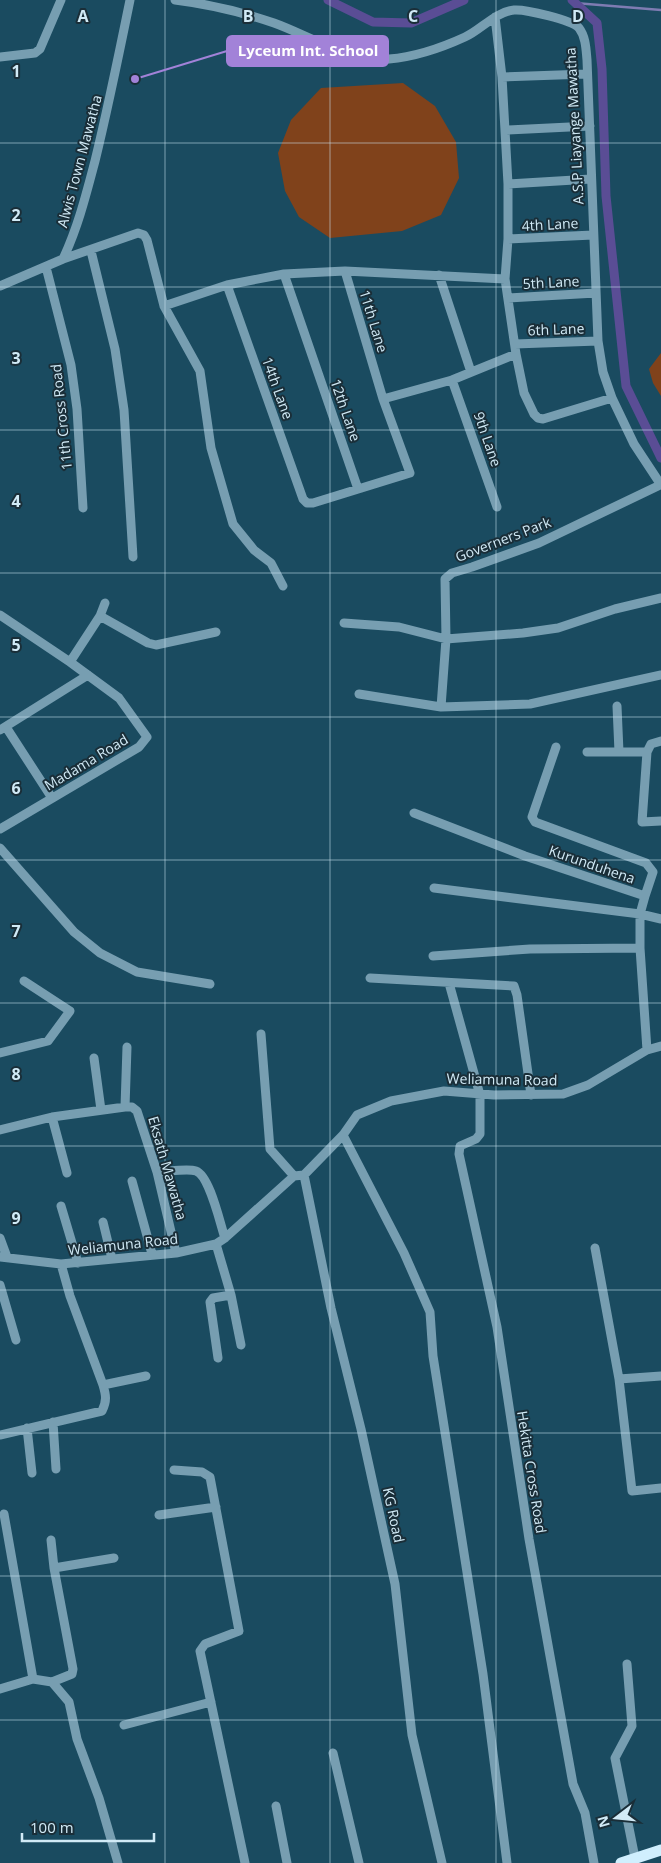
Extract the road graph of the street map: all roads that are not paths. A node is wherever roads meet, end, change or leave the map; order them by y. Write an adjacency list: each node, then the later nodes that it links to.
1 (61, 0): 5 (street)
2 (130, 0): 15 (street, Alwis Town Mawatha)
3 (175, 0): 4 (street, A.S.P Liayange Mawatha)
4 (495, 17): 6 (street, A.S.P Liayange Mawatha); 7 (street)
5 (0, 57)
6 (587, 74): 7 (street); 8 (street, A.S.P Liayange Mawatha)
7 (502, 77): 9 (street)
8 (590, 126): 9 (street); 10 (street, A.S.P Liayange Mawatha)
9 (506, 130): 11 (street)
10 (591, 179): 11 (street); 12 (street, A.S.P Liayange Mawatha)
11 (508, 184): 13 (street)
12 (593, 235): 13 (street, 4th Lane); 23 (street, A.S.P Liayange Mawatha)
13 (508, 239): 20 (street)
14 (91, 250): 15 (street); 25 (street); 37 (street)
15 (63, 259): 16 (street)
16 (46, 267): 22 (street); 36 (street, 11th Cross Road)
17 (345, 271): 18 (street); 19 (street, 11th Lane); 32 (street, 11th Lane)
18 (284, 274): 21 (street); 34 (street, 12th Lane)
19 (439, 275): 20 (street, 11th Lane); 29 (street)
20 (505, 279): 24 (street)
21 (227, 285): 25 (street); 34 (street, 14th Lane)
22 (0, 286)
23 (596, 293): 24 (street, 5th Lane); 26 (street, A.S.P Liayange Mawatha)
24 (508, 298): 27 (street)
25 (164, 306): 38 (street)
26 (598, 341): 27 (street, 6th Lane); 31 (street, A.S.P Liayange Mawatha)
27 (515, 344): 28 (street)
28 (516, 354): 29 (street); 31 (street)
29 (471, 372): 30 (street)
30 (452, 380): 32 (street); 35 (street, 9th Lane)
31 (612, 398): 33 (street, A.S.P Liayange Mawatha)
32 (383, 399): 34 (street)
33 (661, 485): 45 (street, Governers Park)
34 (358, 488)
35 (497, 507)
36 (83, 508)
37 (133, 557)
38 (283, 586)
39 (661, 598): 45 (street)
40 (105, 603): 41 (street)
41 (100, 616): 44 (street); 46 (street)
42 (1, 617): 46 (street, Madama Road)
43 (344, 623): 45 (street)
44 (216, 632)
45 (446, 639): 51 (street, Governers Park)
46 (70, 662): 48 (street, Madama Road)
47 (661, 675): 51 (street)
48 (88, 676): 52 (street); 58 (street, Madama Road)
49 (359, 694): 51 (street)
50 (617, 706): 56 (street)
51 (441, 707)
52 (3, 729): 58 (street)
53 (661, 741): 57 (street)
54 (556, 747): 64 (street)
55 (587, 752): 56 (street)
56 (619, 752): 57 (street)
57 (647, 752): 60 (street)
58 (52, 798): 61 (street, Madama Road)
59 (414, 812): 64 (street, Kurunduhena)
60 (661, 821)
61 (0, 829)
62 (0, 848): 72 (street)
63 (434, 888): 65 (street)
64 (645, 896): 65 (street, Kurunduhena)
65 (640, 914): 66 (street); 67 (street, Kurunduhena)
66 (661, 918)
67 (640, 948): 68 (street); 76 (street, Kurunduhena)
68 (433, 956)
69 (370, 978): 71 (street)
70 (24, 981): 77 (street)
71 (449, 983): 79 (street); 80 (street)
72 (210, 984)
73 (261, 1034): 89 (street)
74 (661, 1046): 76 (street, Weliamuna Road)
75 (127, 1047): 81 (street)
76 (647, 1050): 80 (street, Weliamuna Road)
77 (0, 1052)
78 (94, 1058): 82 (street)
79 (480, 1094): 80 (street, Weliamuna Road); 85 (street, Weliamuna Road); 141 (street, Hekitta Cross Road)
80 (531, 1095)
81 (124, 1107): 82 (street); 86 (street, Eksath Mawatha)
82 (101, 1110): 83 (street)
83 (52, 1117): 84 (street); 87 (street)
84 (0, 1130)
85 (342, 1135): 88 (street, Weliamuna Road); 140 (street)
86 (157, 1172): 94 (street); 97 (street, Eksath Mawatha)
87 (67, 1173)
88 (304, 1175): 89 (street); 139 (street, KG Road)
89 (294, 1176): 94 (street, Weliamuna Road)
90 (132, 1181): 98 (street)
91 (61, 1206): 101 (street)
92 (103, 1222): 100 (street)
93 (0, 1238): 99 (street)
94 (225, 1238): 95 (street, Weliamuna Road)
95 (216, 1244): 97 (street, Weliamuna Road); 104 (street)
96 (595, 1248): 110 (street)
97 (176, 1253): 98 (street, Weliamuna Road)
98 (152, 1254): 100 (street, Weliamuna Road)
99 (3, 1257): 102 (street, Weliamuna Road)
100 (112, 1259): 101 (street, Weliamuna Road)
101 (78, 1263): 102 (street, Weliamuna Road)
102 (61, 1264): 111 (street)
103 (0, 1285): 105 (street)
104 (231, 1295): 106 (street); 107 (street)
105 (16, 1340)
106 (242, 1346)
107 (218, 1358)
108 (146, 1376): 111 (street)
109 (661, 1376): 110 (street)
110 (619, 1379): 118 (street)
111 (104, 1385): 112 (street)
112 (53, 1422): 113 (street); 115 (street)
113 (27, 1428): 114 (street); 117 (street)
114 (0, 1435)
115 (56, 1469)
116 (174, 1470): 119 (street)
117 (32, 1473)
118 (661, 1488)
119 (216, 1507): 121 (street); 129 (street)
120 (4, 1514): 126 (street)
121 (158, 1515)
122 (51, 1540): 124 (street)
123 (114, 1558): 124 (street)
124 (54, 1568): 127 (street)
125 (627, 1664): 134 (street)
126 (33, 1679): 127 (street); 128 (street)
127 (52, 1682): 135 (street)
128 (0, 1689)
129 (211, 1702): 130 (street); 136 (street)
130 (124, 1725)
131 (333, 1753): 138 (street)
132 (276, 1806): 137 (street)
133 (661, 1850): 134 (main road)
134 (635, 1858): 142 (main road)
135 (118, 1863)
136 (245, 1863)
137 (287, 1863)
138 (359, 1863)
139 (442, 1863)
140 (507, 1863)
141 (594, 1863)
142 (621, 1863)

